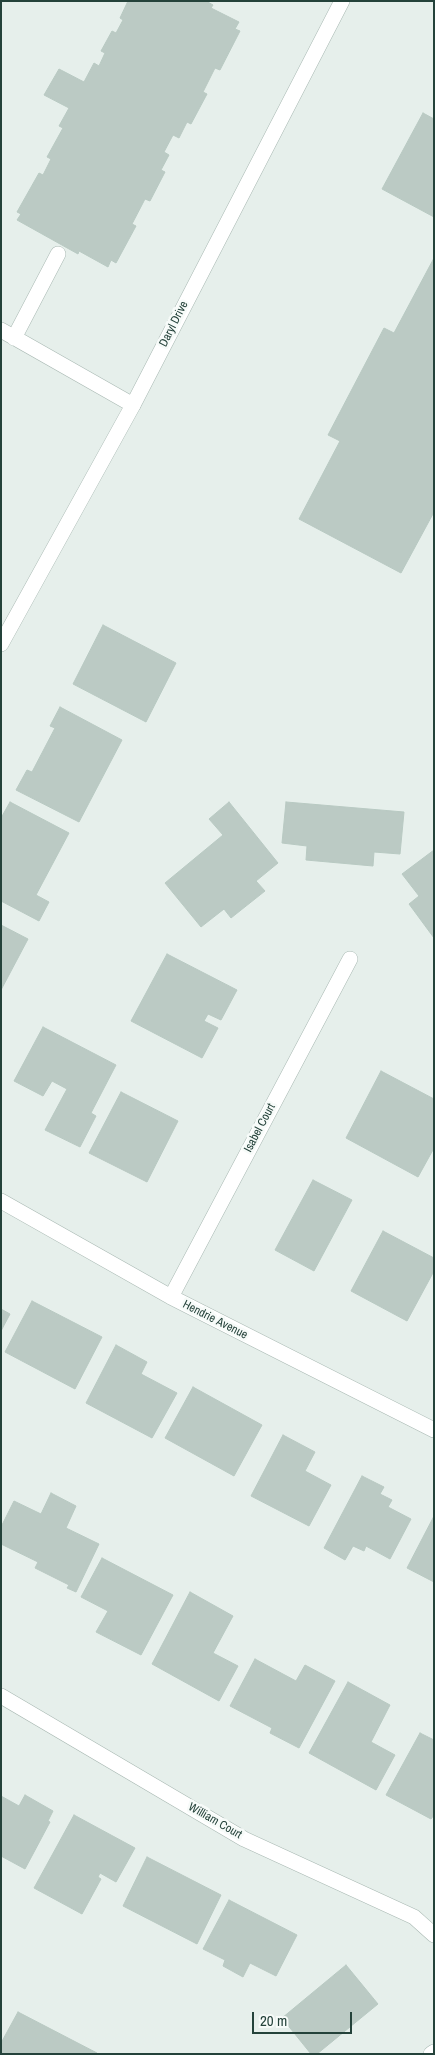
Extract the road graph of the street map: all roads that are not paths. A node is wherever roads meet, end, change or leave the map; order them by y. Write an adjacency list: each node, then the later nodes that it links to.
1 (342, 1): 4 (street, Daryl Drive)
2 (58, 254): 3 (street)
3 (8, 334): 4 (street)
4 (132, 404): 5 (street, Daryl Drive)
5 (1, 644)
6 (350, 959): 8 (street, Isabel Court)
7 (1, 1201): 8 (street, Hendrie Avenue)
8 (171, 1297): 9 (street, Hendrie Avenue)
9 (434, 1430)
10 (1, 1696): 11 (street, William Court)
11 (434, 1935)

